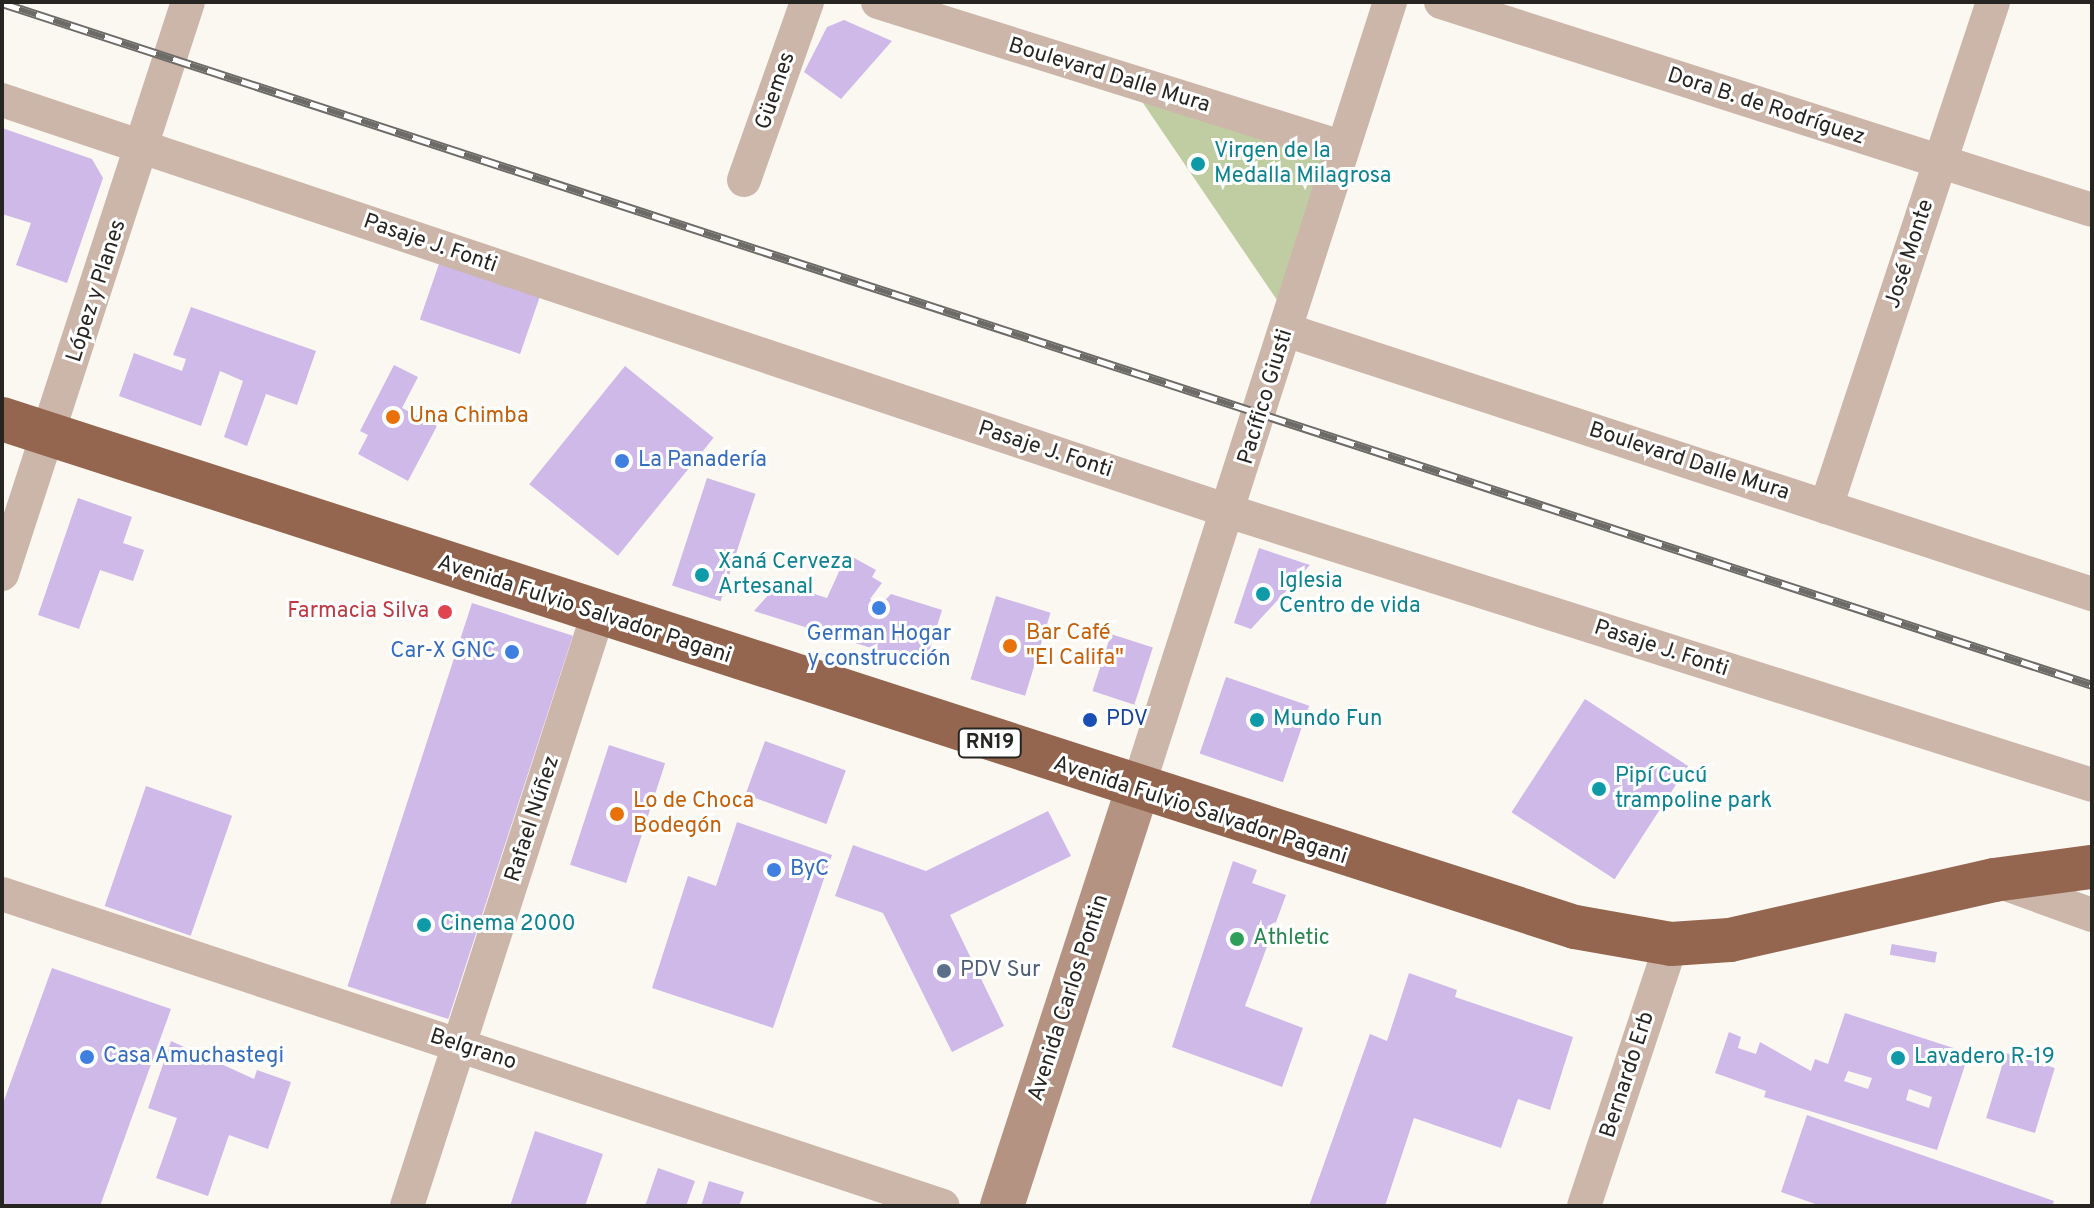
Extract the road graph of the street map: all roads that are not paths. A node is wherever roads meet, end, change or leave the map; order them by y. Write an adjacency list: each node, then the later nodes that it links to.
1 (188, 2): 9 (street, López y Planes)
2 (807, 2): 11 (street, Güemes)
3 (878, 2): 8 (street, Boulevard Dalle Mura)
4 (1390, 2): 8 (street, Pacífico Giusti)
5 (1441, 2): 10 (street, Dora B. de Rodríguez)
6 (1993, 2): 10 (street, José Monte)
7 (2, 100): 9 (street, Pasaje J. Fonti)
8 (1342, 147): 13 (street, Pacífico Giusti)
9 (145, 148): 15 (street, López y Planes); 17 (street, Pasaje J. Fonti)
10 (1940, 163): 12 (street, Dora B. de Rodríguez); 16 (street, José Monte)
11 (744, 180)
12 (2092, 210)
13 (1286, 330): 16 (street, Boulevard Dalle Mura); 17 (street, Pacífico Giusti)
14 (2, 419): 15 (highway, Avenida Fulvio Salvador Pagani / RN19)
15 (49, 435): 18 (street, López y Planes); 20 (highway, Avenida Fulvio Salvador Pagani / RN19)
16 (1826, 507): 19 (street, Boulevard Dalle Mura)
17 (1231, 512): 21 (street, Pasaje J. Fonti); 22 (street, Pacífico Giusti)
18 (2, 574)
19 (2092, 594)
20 (598, 614): 22 (highway, Avenida Fulvio Salvador Pagani / RN19); 28 (street, Rafael Núñez)
21 (2092, 785)
22 (1137, 790): 27 (highway, Avenida Fulvio Salvador Pagani / RN19); 31 (main road, Avenida Carlos Pontin)
23 (2092, 867): 24 (highway, RN19)
24 (1994, 880): 26 (street); 27 (highway, Avenida Fulvio Salvador Pagani / RN19)
25 (2, 894): 28 (street, Belgrano)
26 (2092, 915)
27 (1671, 944): 32 (street, Bernardo Erb)
28 (460, 1045): 29 (street, Rafael Núñez); 30 (street, Belgrano)
29 (407, 1206)
30 (943, 1206)
31 (1002, 1206)
32 (1584, 1206)

